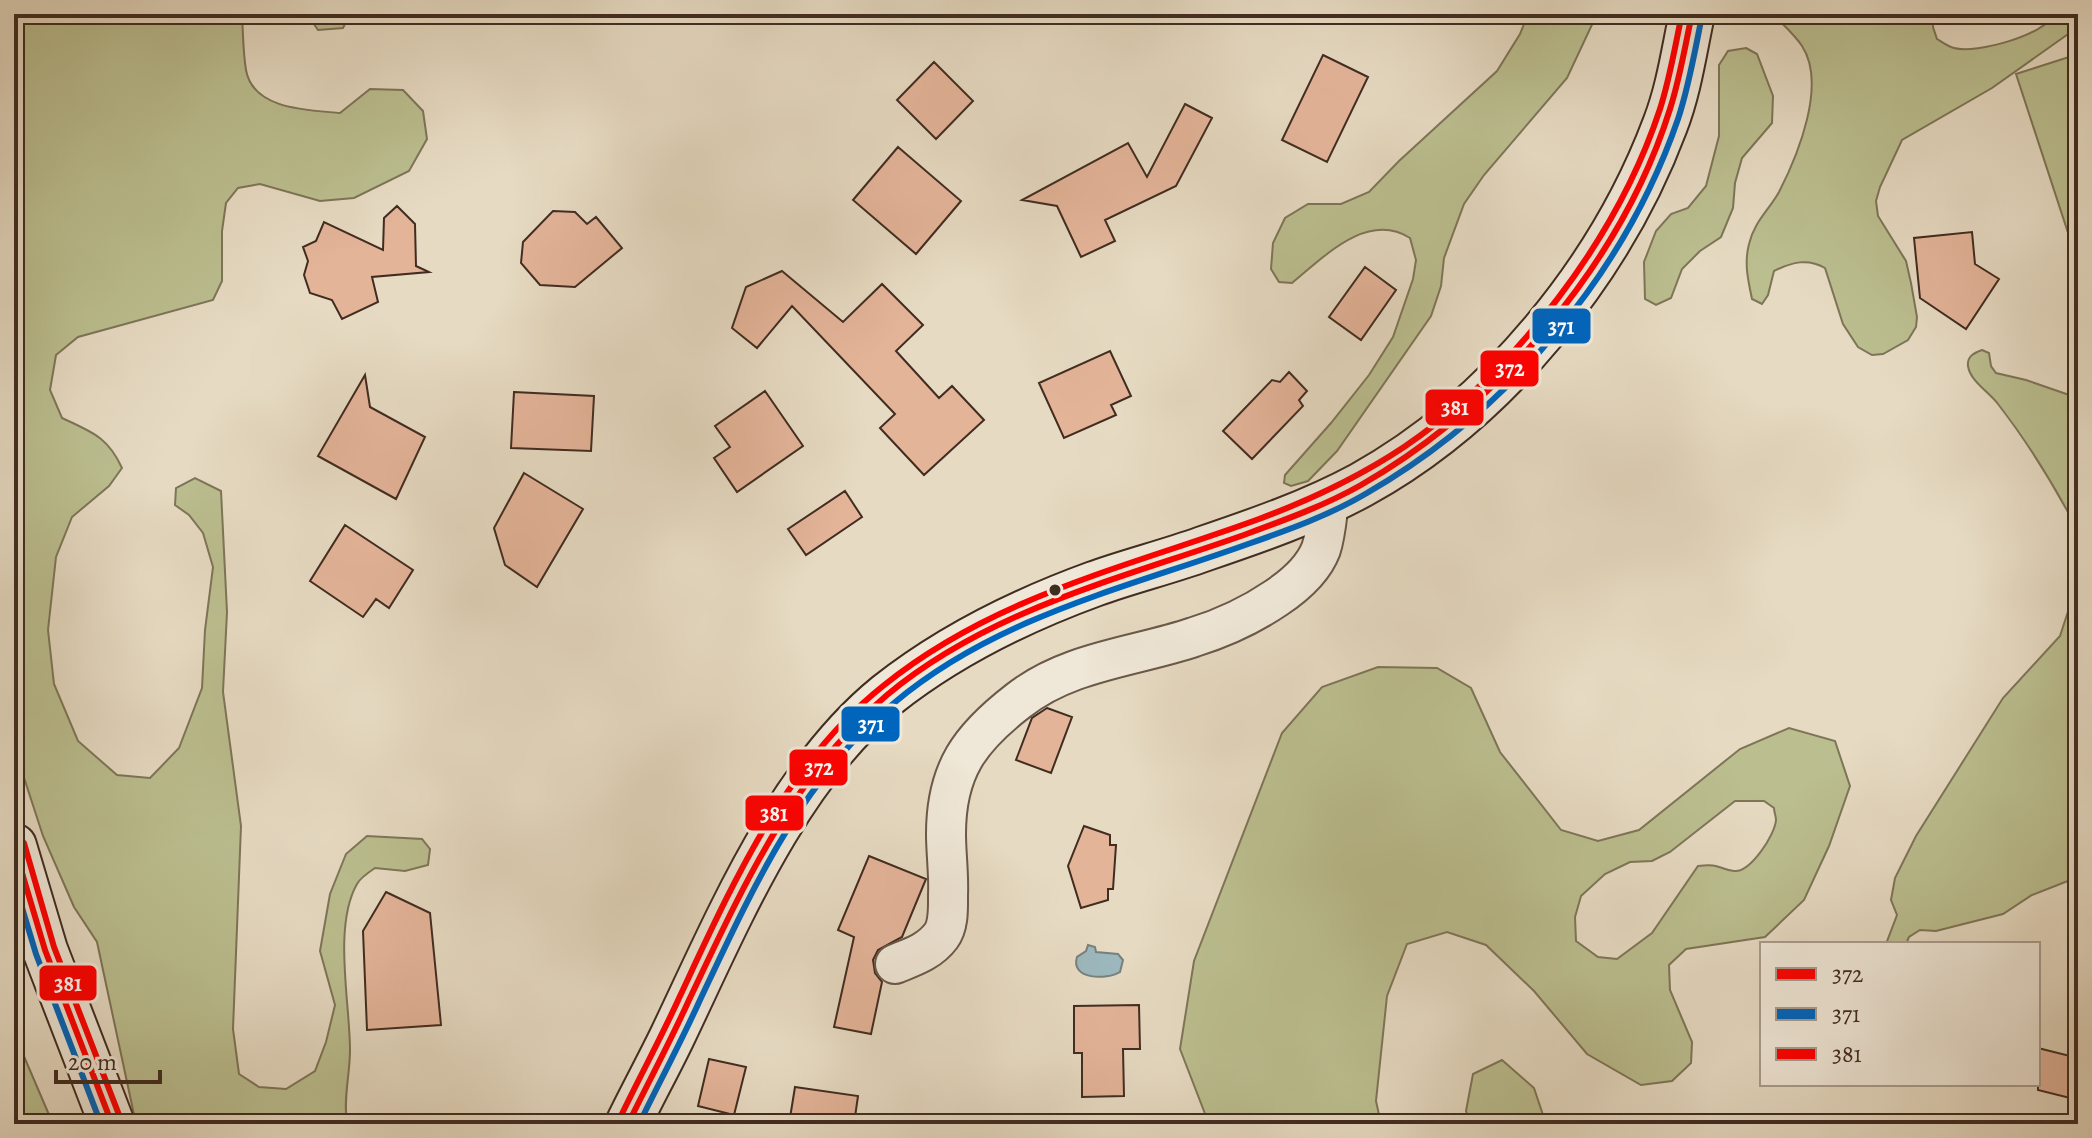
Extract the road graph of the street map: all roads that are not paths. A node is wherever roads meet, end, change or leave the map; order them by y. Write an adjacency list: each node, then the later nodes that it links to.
1 (1692, 14): 2 (main road)
2 (1329, 501): 4 (street); 6 (main road)
3 (14, 846): 5 (main road)
4 (895, 964)
5 (112, 1124)
6 (628, 1124)

